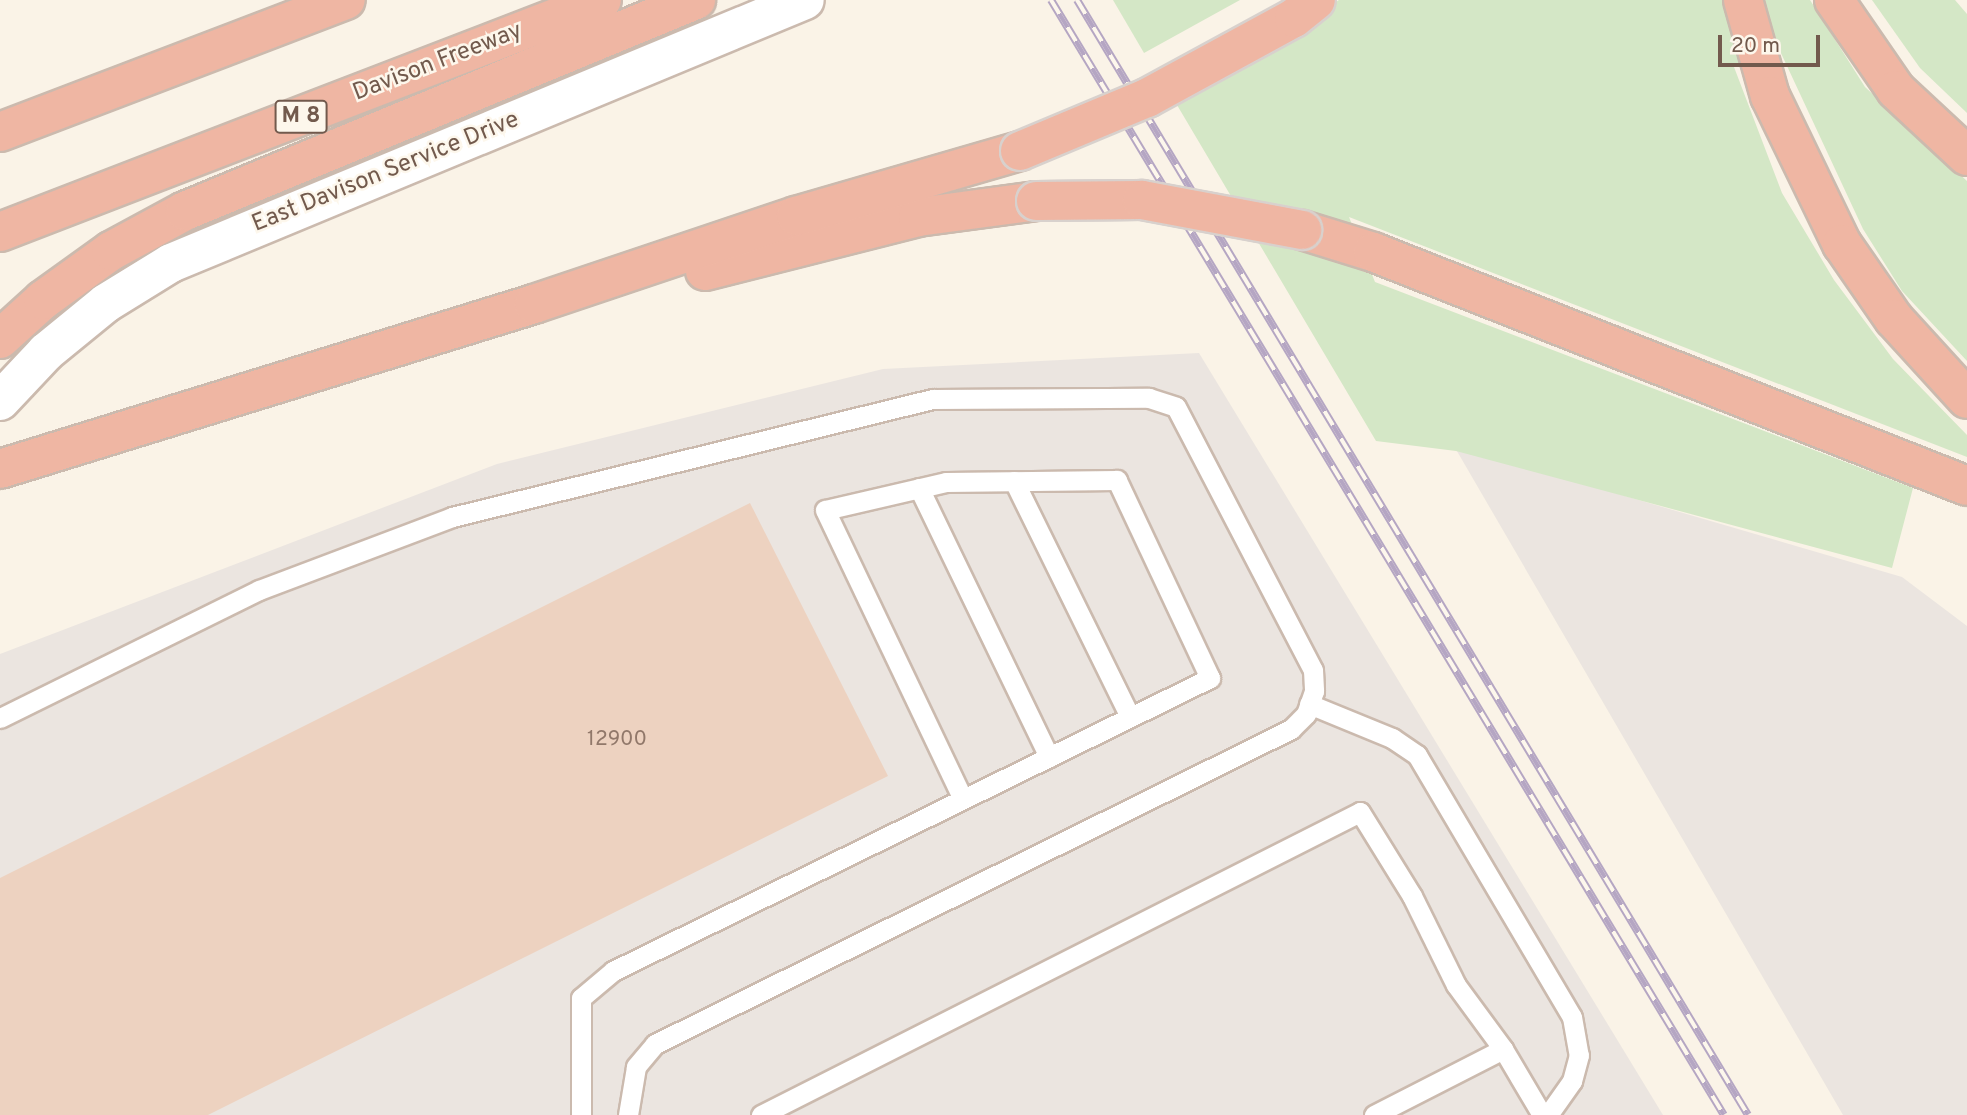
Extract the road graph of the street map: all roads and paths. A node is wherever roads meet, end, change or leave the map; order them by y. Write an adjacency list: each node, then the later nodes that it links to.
1 (346, 0): 8 (highway)
2 (601, 0): 10 (highway, Davison Freeway / M 8)
3 (696, 0): 12 (highway)
4 (805, 0): 14 (main road, East Davison Service Drive)
5 (1316, 0): 11 (highway, bridge)
6 (1743, 0): 13 (highway)
7 (1834, 0): 9 (highway)
8 (0, 132)
9 (1967, 156)
10 (0, 232)
11 (534, 304): 15 (highway); 17 (highway, bridge)
12 (0, 339)
13 (1967, 400)
14 (0, 401)
15 (0, 468)
16 (1014, 481): 18 (lane); 20 (lane); 20 (lane)
17 (1967, 486)
18 (919, 488): 22 (lane); 23 (lane)
19 (1309, 705): 21 (lane); 26 (lane); 30 (lane)
20 (1130, 717): 22 (lane)
21 (0, 718)
22 (1049, 757): 23 (lane)
23 (962, 799): 25 (lane)
24 (1503, 1049): 27 (lane); 28 (lane); 29 (lane)
25 (581, 1115)
26 (628, 1115)
27 (761, 1115)
28 (1374, 1115)
29 (1542, 1115)
30 (1548, 1115)

